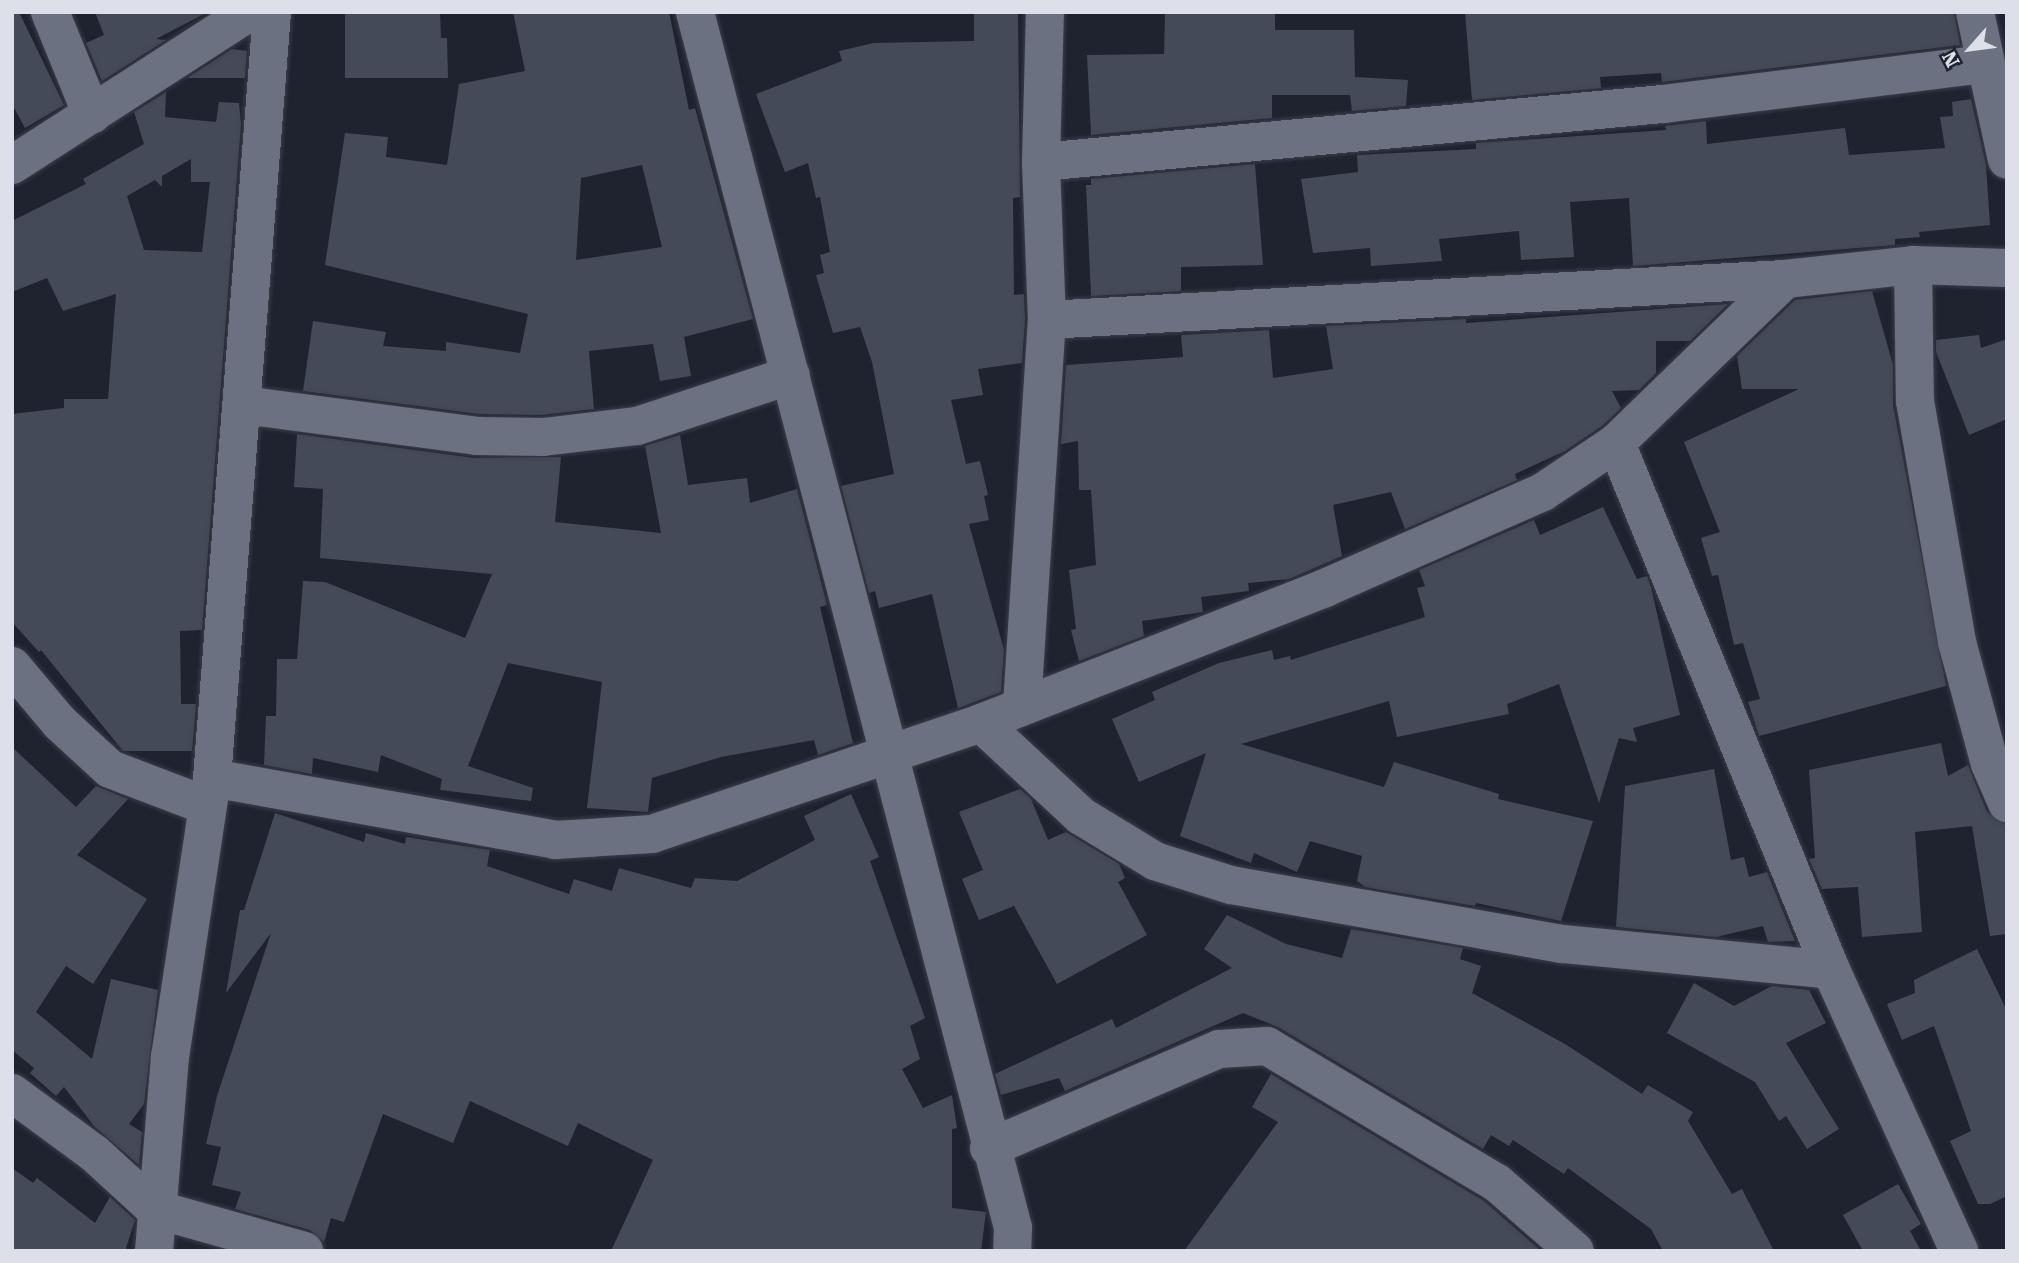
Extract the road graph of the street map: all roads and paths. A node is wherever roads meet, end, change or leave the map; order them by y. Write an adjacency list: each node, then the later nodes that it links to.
1 (50, 12): 8 (street)
2 (249, 12): 8 (street)
3 (272, 12): 17 (street)
4 (695, 12): 16 (street)
5 (1045, 12): 10 (street)
6 (1975, 12): 7 (street)
7 (1986, 64): 9 (street); 10 (street)
8 (92, 115): 11 (street)
9 (2007, 160)
10 (1041, 162): 15 (street)
11 (12, 165)
12 (1913, 265): 13 (street); 14 (street); 24 (street)
13 (2007, 268)
14 (1785, 279): 15 (street); 18 (street)
15 (1047, 320): 20 (street)
16 (791, 375): 17 (street); 22 (street)
17 (243, 405): 23 (street)
18 (1616, 443): 20 (street); 25 (street)
19 (12, 666): 23 (street)
20 (1022, 705): 21 (street)
21 (981, 723): 22 (street); 25 (street)
22 (887, 752): 23 (street); 27 (street)
23 (210, 792): 28 (street)
24 (2007, 803)
25 (1831, 970): 33 (street)
26 (12, 1093): 28 (street)
27 (989, 1148): 31 (street); 32 (street)
28 (155, 1209): 29 (street); 30 (street)
29 (154, 1251)
30 (304, 1251)
31 (1012, 1251)
32 (1575, 1251)
33 (1959, 1251)

